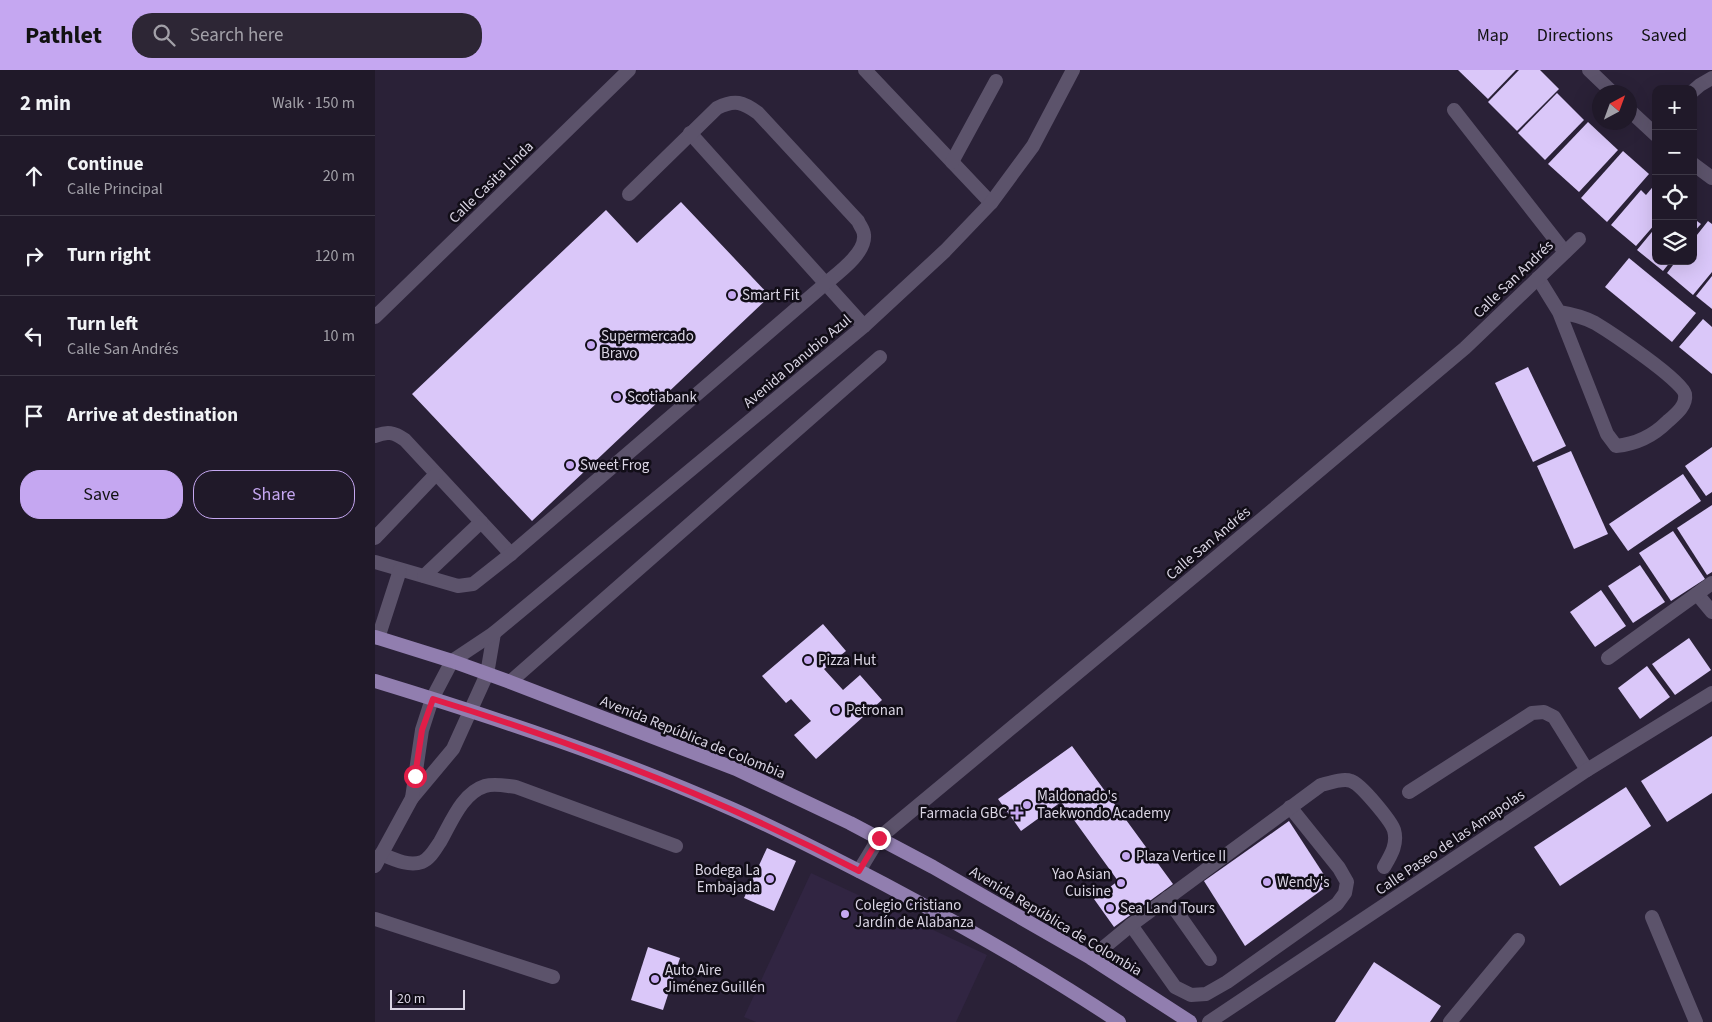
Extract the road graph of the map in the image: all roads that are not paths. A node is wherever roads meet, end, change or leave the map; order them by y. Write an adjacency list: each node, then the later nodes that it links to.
1 (629, 70): 23 (street, Calle Casita Linda)
2 (865, 70): 13 (street)
3 (1073, 70): 17 (street, Avenida Danubio Azul)
4 (1589, 70): 7 (street)
5 (1712, 78): 8 (street)
6 (995, 81): 13 (street)
7 (1604, 85)
8 (1697, 88)
9 (1454, 110): 19 (street)
10 (1637, 116): 11 (street)
11 (1652, 128)
12 (690, 133): 16 (street); 21 (street); 21 (street)
13 (953, 162): 17 (street)
14 (1697, 167): 15 (street)
15 (1712, 178)
16 (629, 194)
17 (991, 203): 24 (street, Avenida Danubio Azul)
18 (1579, 238): 19 (street, Calle San Andrés)
19 (1565, 252): 20 (street, Calle San Andrés)
20 (1538, 278): 22 (street); 51 (street, Calle San Andrés)
21 (825, 284): 24 (street); 30 (street)
22 (1559, 312): 22 (street)
23 (375, 317)
24 (864, 326): 37 (street, Avenida Danubio Azul)
25 (880, 357): 43 (street)
26 (375, 436): 27 (street)
27 (436, 474): 28 (street); 29 (street)
28 (481, 522): 30 (street); 33 (street)
29 (375, 538)
30 (511, 554): 33 (street)
31 (375, 562): 32 (street)
32 (400, 570): 33 (street); 38 (street)
33 (424, 576)
34 (1712, 584): 35 (street)
35 (1697, 594): 36 (street); 39 (street)
36 (1712, 612)
37 (495, 633): 40 (street, Avenida Danubio Azul); 41 (street)
38 (377, 637): 40 (main road, Avenida República de Colombia)
39 (1608, 658)
40 (452, 661): 41 (main road, Avenida República de Colombia); 45 (street)
41 (487, 674): 43 (main road, Avenida República de Colombia); 46 (street)
42 (375, 681): 45 (main road)
43 (510, 682): 51 (main road, Avenida República de Colombia)
44 (1712, 693): 47 (street, Calle Paseo de las Amapolas)
45 (433, 699): 46 (main road); 49 (street)
46 (471, 711): 49 (street); 55 (main road)
47 (1587, 770): 48 (street); 66 (street, Calle Paseo de las Amapolas)
48 (1409, 792)
49 (412, 798): 53 (street)
50 (1290, 807): 54 (street); 56 (street); 59 (street)
51 (879, 838): 55 (street, Calle San Andrés); 61 (main road, Avenida República de Colombia)
52 (676, 846): 53 (street)
53 (378, 860)
54 (1385, 867)
55 (859, 871): 64 (main road)
56 (1167, 898): 59 (street); 62 (street)
57 (1651, 917): 68 (street)
58 (375, 919): 63 (street)
59 (1131, 925): 61 (street)
60 (1518, 940): 67 (street)
61 (1091, 958): 65 (main road, Avenida República de Colombia)
62 (1210, 959)
63 (553, 977)
64 (1119, 1022)
65 (1190, 1022)
66 (1209, 1022)
67 (1450, 1022)
68 (1695, 1022)

